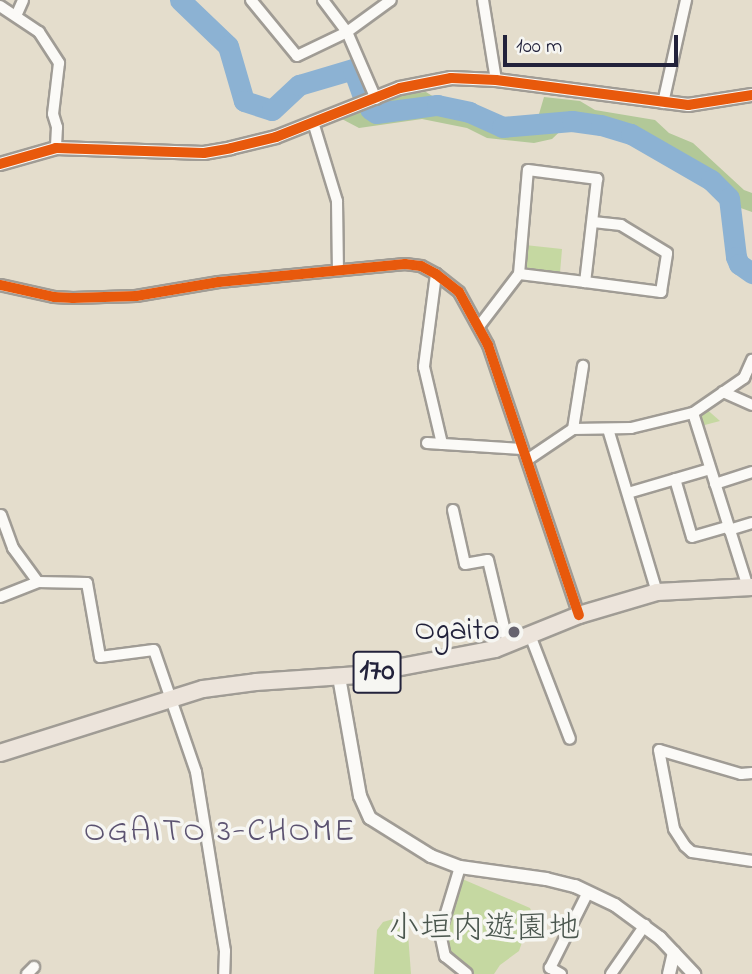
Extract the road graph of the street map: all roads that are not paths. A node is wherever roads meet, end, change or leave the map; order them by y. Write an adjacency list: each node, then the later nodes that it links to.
1 (23, 0): 8 (street)
2 (251, 0): 9 (street)
3 (323, 0): 9 (street)
4 (391, 0): 9 (street)
5 (483, 0): 10 (street)
6 (686, 0): 13 (street)
7 (1, 6): 8 (street)
8 (16, 16): 15 (street)
9 (347, 32): 12 (street)
10 (496, 80): 12 (street); 13 (street)
11 (752, 95): 13 (street)
12 (376, 99): 14 (street)
13 (663, 103)
14 (313, 122): 15 (street); 18 (street)
15 (56, 148): 16 (street)
16 (0, 164)
17 (593, 222): 20 (street); 21 (street); 21 (street)
18 (338, 270): 19 (street); 22 (street)
19 (436, 274): 23 (street); 32 (street)
20 (519, 274): 21 (street); 23 (street)
21 (585, 282)
22 (0, 285)
23 (480, 324): 33 (street)
24 (752, 360): 26 (street)
25 (583, 366): 29 (street)
26 (723, 392): 27 (street); 28 (street)
27 (752, 405)
28 (693, 413): 30 (street); 35 (street)
29 (573, 429): 30 (street); 34 (street)
30 (608, 429): 39 (street)
31 (427, 443): 32 (street)
32 (442, 444): 33 (street)
33 (523, 449): 34 (street)
34 (527, 460): 48 (street)
35 (710, 468): 37 (street); 38 (street)
36 (752, 472): 38 (street)
37 (675, 479): 39 (street); 43 (street)
38 (715, 484): 43 (street)
39 (628, 493): 46 (street)
40 (453, 510): 50 (street)
41 (1, 515): 44 (street)
42 (752, 523): 43 (street)
43 (729, 528): 45 (street)
44 (38, 582): 47 (street); 52 (street)
45 (750, 587): 46 (highway, 170)
46 (657, 592): 48 (highway, 170)
47 (0, 597)
48 (579, 615): 49 (highway, 170)
49 (530, 635): 50 (highway, 170); 53 (street)
50 (508, 644): 51 (highway, 170)
51 (339, 677): 52 (highway, 170); 57 (street)
52 (170, 699): 54 (highway, 170); 63 (street)
53 (570, 739)
54 (0, 753)
55 (752, 773): 56 (street)
56 (752, 861)
57 (460, 867): 58 (street); 64 (street)
58 (588, 892): 59 (street); 65 (street)
59 (645, 926): 60 (street); 66 (street)
60 (674, 953): 67 (street); 68 (street)
61 (27, 974): 62 (street)
62 (36, 974)
63 (224, 974)
64 (467, 974)
65 (561, 974)
66 (611, 974)
67 (669, 974)
68 (694, 974)

